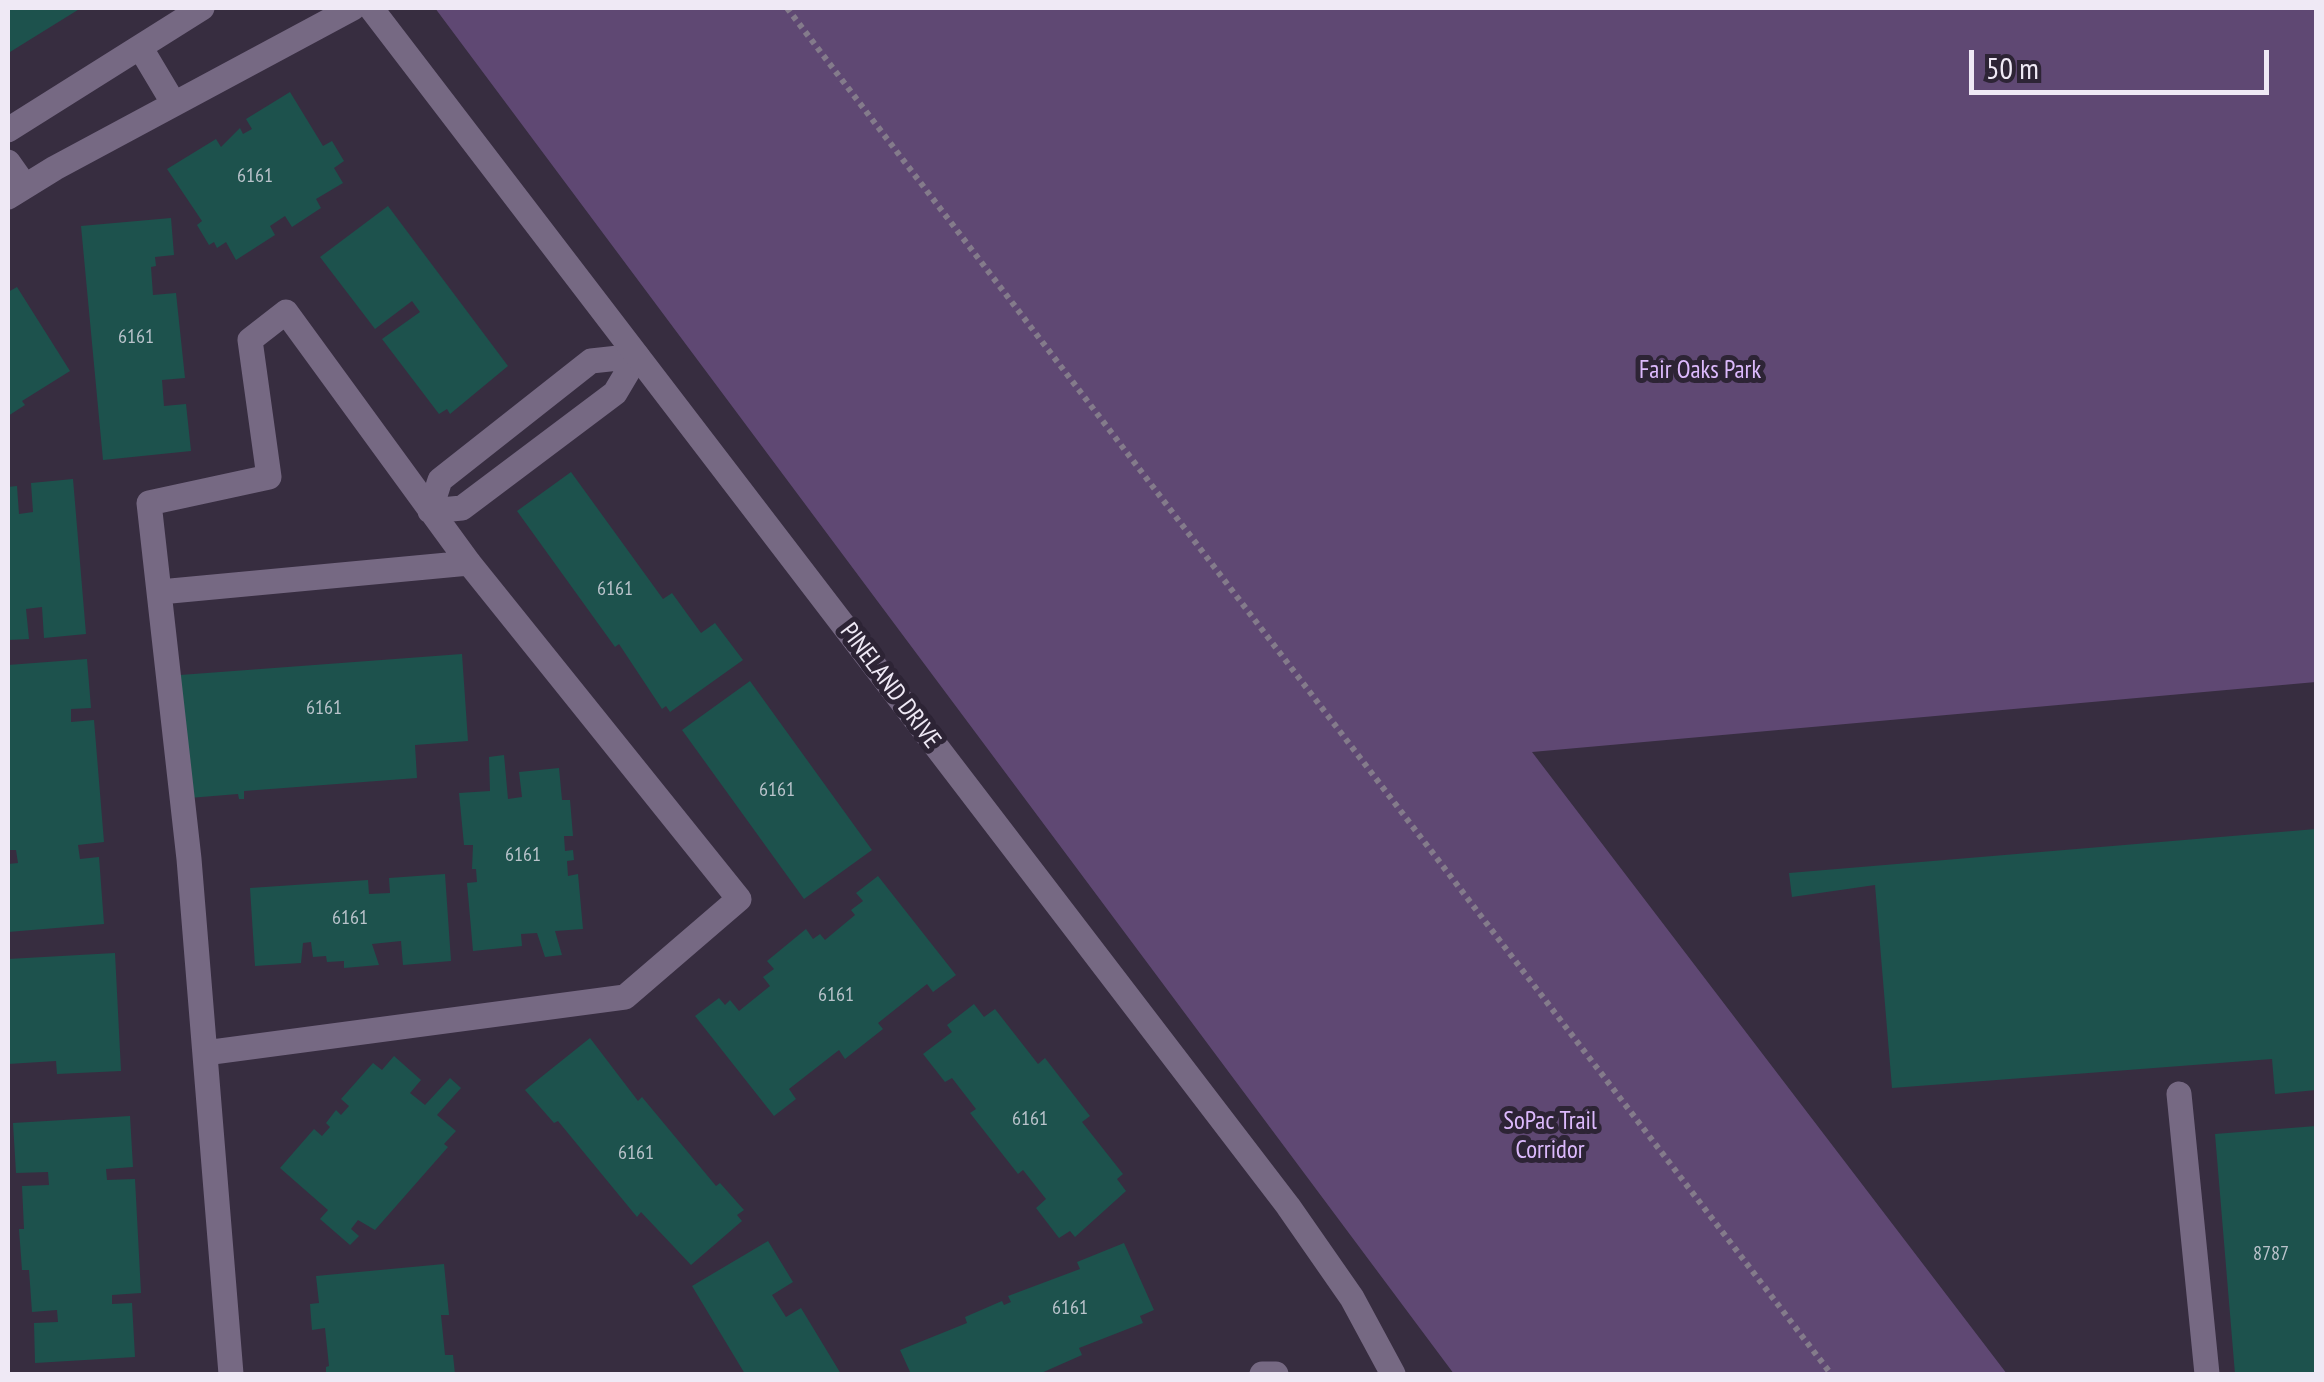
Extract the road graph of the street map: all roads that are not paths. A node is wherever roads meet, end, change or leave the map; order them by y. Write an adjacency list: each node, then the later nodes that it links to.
1 (202, 8): 4 (street)
2 (353, 8): 5 (street)
3 (371, 8): 9 (street, PINELAND DRIVE)
4 (140, 46): 5 (street); 6 (street)
5 (174, 104): 8 (street)
6 (8, 130)
7 (8, 162): 8 (street)
8 (16, 192)
9 (637, 356): 10 (street); 10 (street); 18 (street, PINELAND DRIVE)
10 (430, 511): 11 (street); 12 (street)
11 (469, 564): 12 (street); 13 (street)
12 (160, 592): 13 (street)
13 (205, 1053): 15 (street)
14 (2179, 1094): 19 (street)
15 (230, 1374)
16 (1262, 1374): 17 (street)
17 (1276, 1374)
18 (1393, 1374)
19 (2207, 1374)

